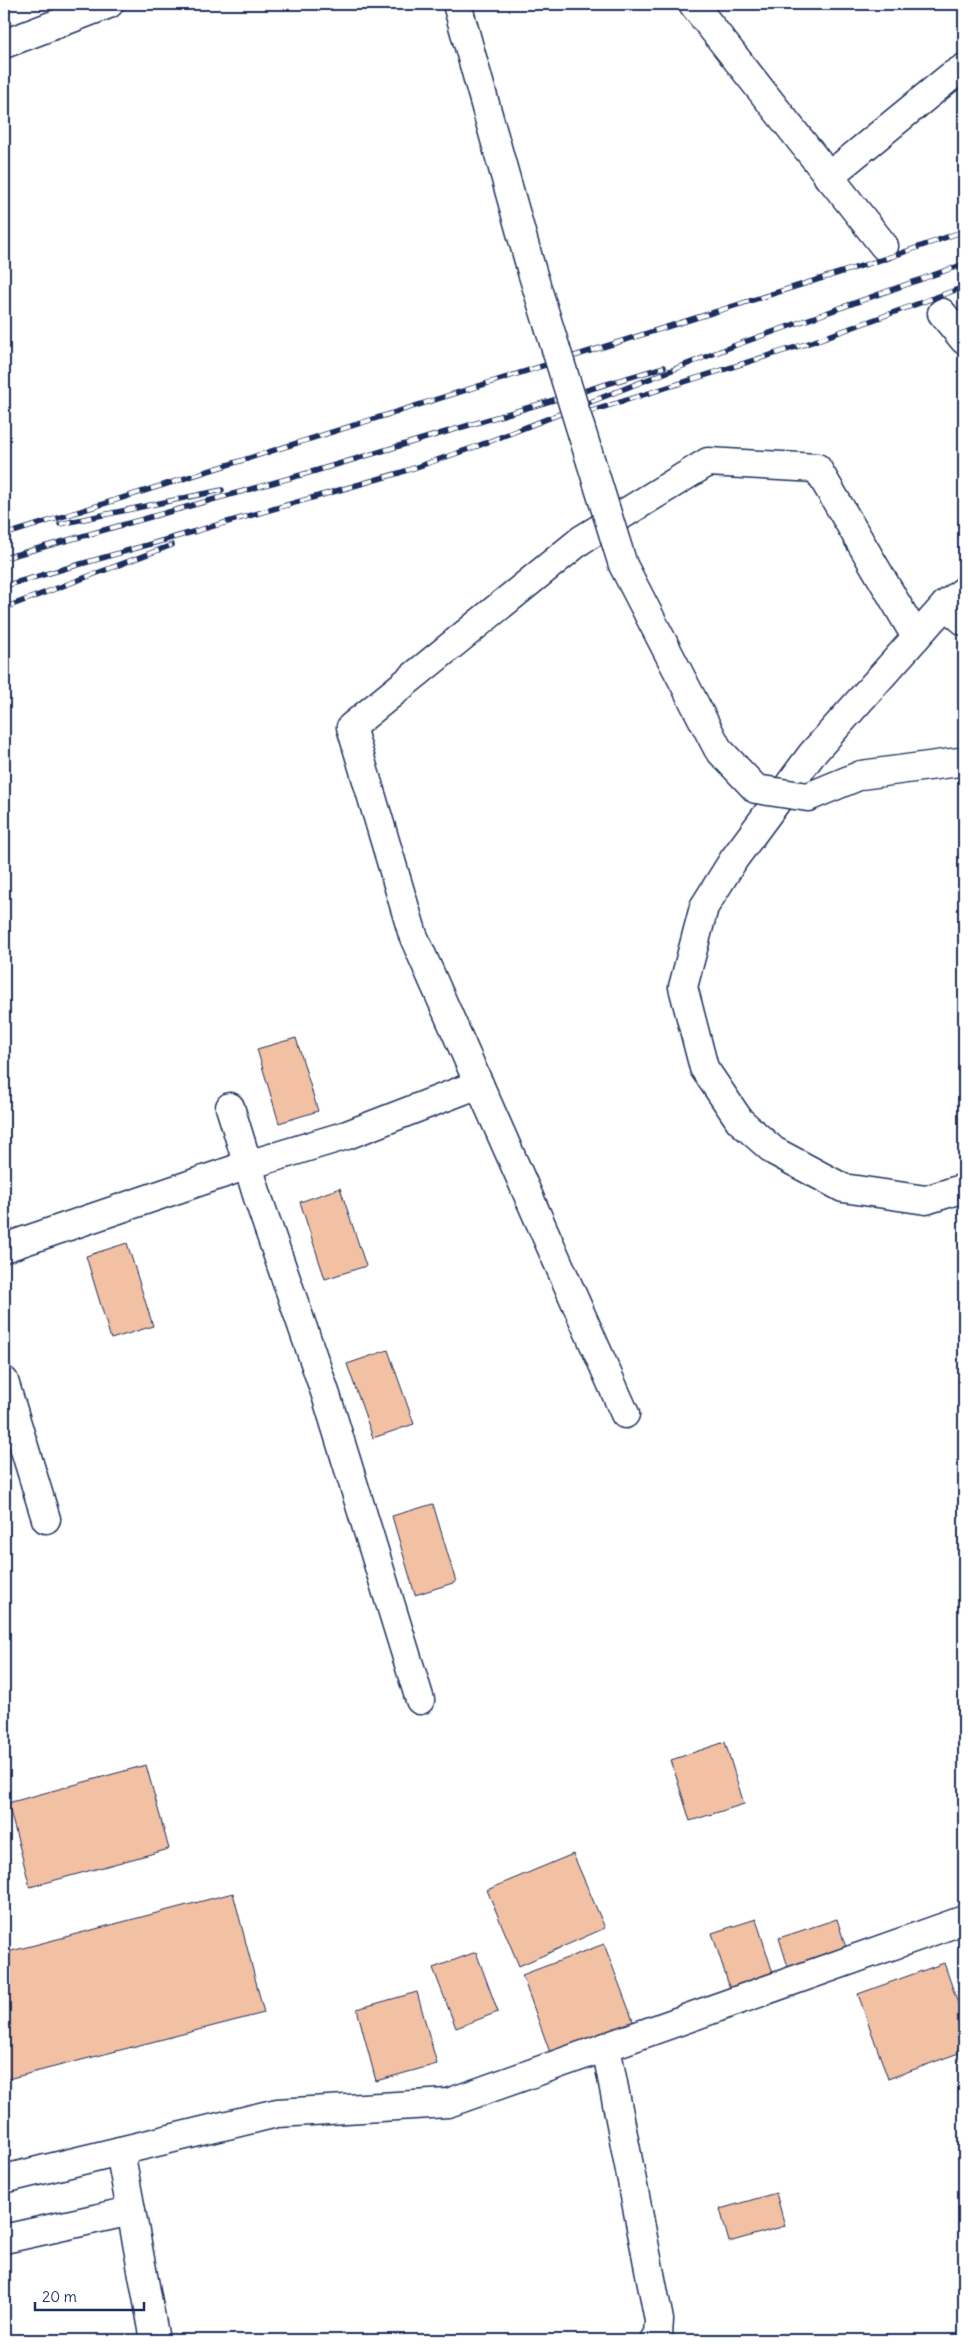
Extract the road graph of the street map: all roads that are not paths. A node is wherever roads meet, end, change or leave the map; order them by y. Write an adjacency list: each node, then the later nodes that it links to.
1 (109, 4): 4 (street)
2 (457, 4): 12 (street, bridge)
3 (693, 4): 6 (street)
4 (4, 44)
5 (964, 68): 6 (street)
6 (828, 178): 7 (street)
7 (884, 246)
8 (942, 313): 9 (street)
9 (964, 340)
10 (958, 606): 11 (street)
11 (916, 637): 13 (street); 16 (street)
12 (964, 764)
13 (480, 1084): 15 (street); 19 (street)
14 (230, 1107): 15 (street)
15 (248, 1165): 17 (street); 21 (street)
16 (964, 1188)
17 (4, 1248)
18 (4, 1381): 20 (street)
19 (625, 1414)
20 (46, 1519)
21 (420, 1700)
22 (964, 1920): 23 (street)
23 (606, 2047): 24 (street); 29 (street)
24 (120, 2151): 25 (street); 26 (street)
25 (4, 2179)
26 (131, 2211): 27 (street); 28 (street)
27 (4, 2239)
28 (155, 2340)
29 (654, 2340)

